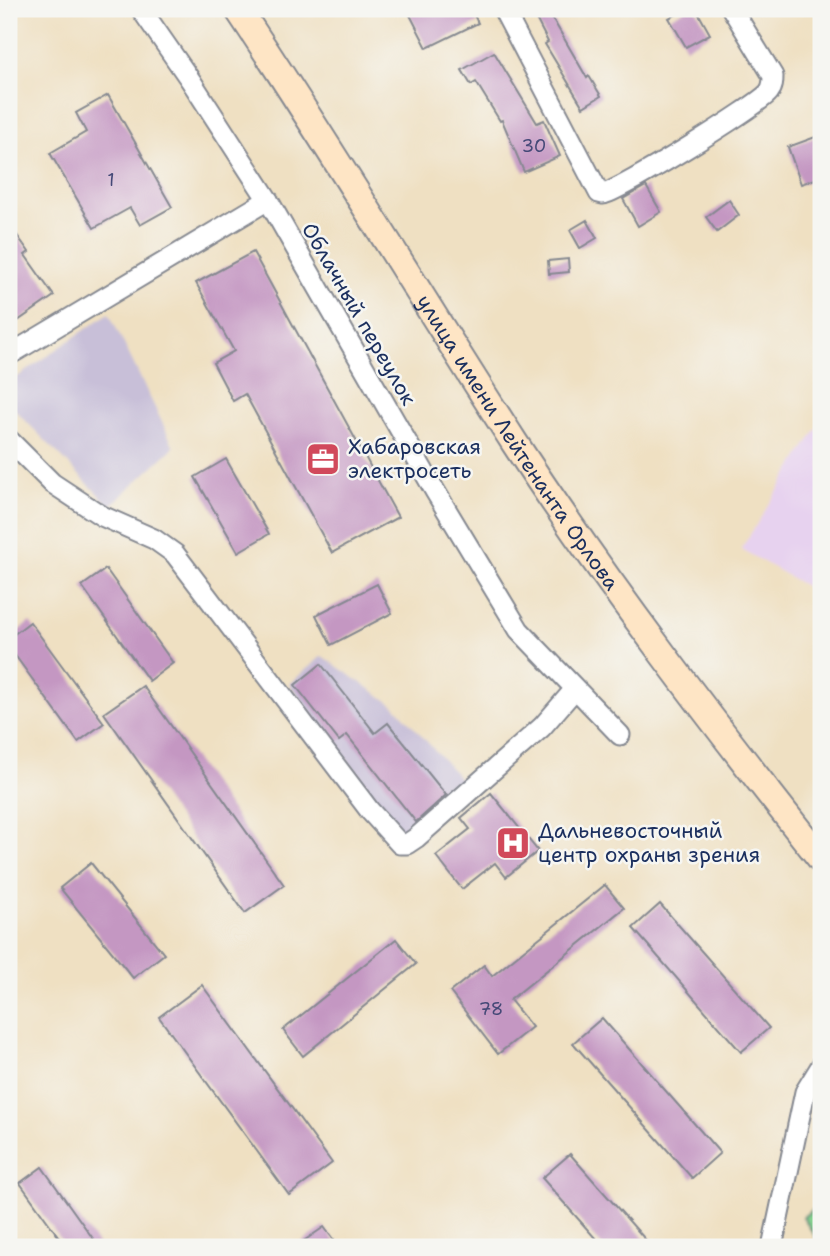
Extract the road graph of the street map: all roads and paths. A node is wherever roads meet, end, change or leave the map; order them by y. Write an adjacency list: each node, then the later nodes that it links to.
1 (141, 9): 5 (street, Облачный переулок)
2 (238, 9): 10 (main road, улица имени Лейтенанта Орлова)
3 (503, 9): 4 (street)
4 (732, 9)
5 (268, 200): 6 (street); 8 (street, Облачный переулок)
6 (9, 355)
7 (9, 440): 8 (street)
8 (575, 689): 9 (street, Облачный переулок)
9 (620, 736)
10 (821, 859)
11 (821, 1066): 12 (street)
12 (772, 1247)

